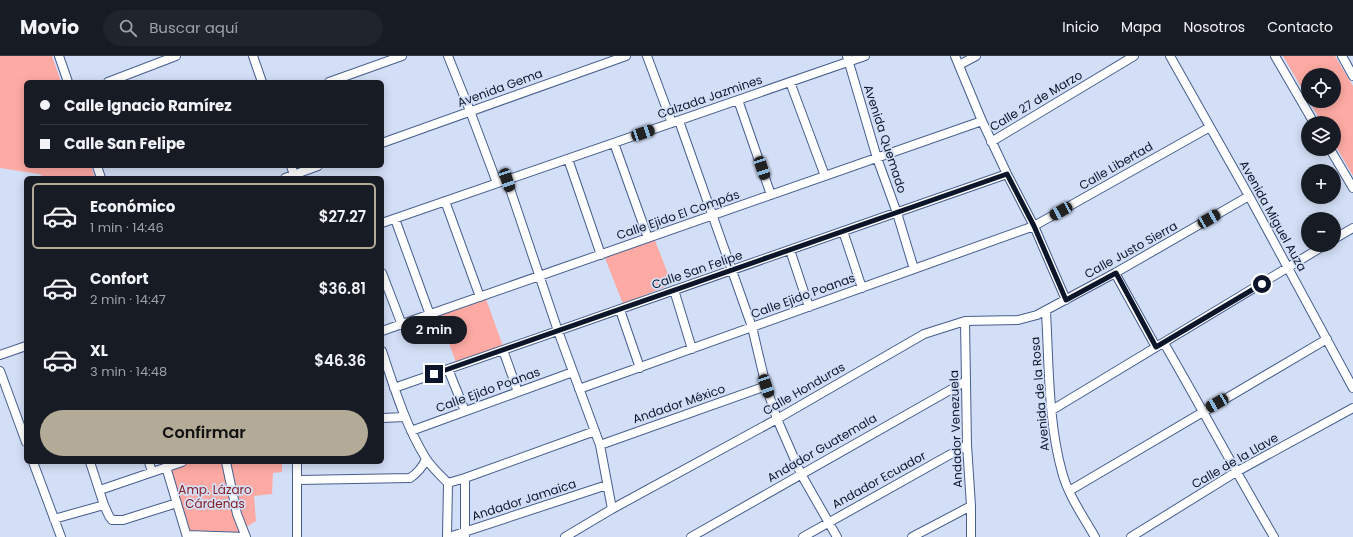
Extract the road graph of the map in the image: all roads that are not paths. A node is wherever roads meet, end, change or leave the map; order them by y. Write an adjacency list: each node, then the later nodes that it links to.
1 (59, 56): 18 (street)
2 (176, 56): 19 (street)
3 (253, 56): 20 (street)
4 (402, 56): 21 (street)
5 (448, 56): 24 (street)
6 (626, 56): 24 (street, Avenida Gema)
7 (647, 56): 27 (street)
8 (865, 56): 15 (street, Calzada Jazmines)
9 (955, 56): 16 (street)
10 (976, 56): 16 (street)
11 (1134, 56): 30 (street, Calle 27 de Marzo)
12 (1170, 56): 28 (street, Avenida Miguel Auza)
13 (1275, 56): 25 (street)
14 (1342, 56): 17 (street)
15 (848, 59): 22 (street, Calzada Jazmines); 33 (street, Avenida Quemado)
16 (959, 65): 26 (street)
17 (1353, 76)
18 (67, 80)
19 (113, 80)
20 (261, 80)
21 (335, 80)
22 (790, 82): 23 (street, Calzada Jazmines); 38 (street)
23 (738, 100): 27 (street, Calzada Jazmines); 42 (street)
24 (470, 111): 29 (street, Avenida Gema); 40 (street)
25 (1310, 116)
26 (982, 121): 30 (street); 33 (street, Calle Ejido El Compás)
27 (675, 122): 31 (street, Calzada Jazmines); 46 (street)
28 (1210, 127): 43 (street, Avenida Miguel Auza); 49 (street, Calle Libertad)
29 (384, 142)
30 (991, 142): 36 (street)
31 (614, 143): 34 (street, Calzada Jazmines); 53 (street)
32 (1334, 156): 41 (street)
33 (877, 158): 38 (street, Calle Ejido El Compás); 45 (street, Avenida Quemado)
34 (568, 159): 39 (street, Calzada Jazmines); 56 (street)
35 (313, 168): 37 (street)
36 (1007, 174): 45 (street, Calle San Felipe); 49 (street)
37 (294, 176)
38 (825, 176): 42 (street, Calle Ejido El Compás)
39 (507, 180): 40 (street, Calzada Jazmines); 61 (street)
40 (497, 183): 44 (street, Calzada Jazmines)
41 (1353, 188)
42 (771, 195): 46 (street, Calle Ejido El Compás)
43 (1249, 196): 57 (street, Avenida Miguel Auza); 60 (street, Calle Justo Sierra)
44 (445, 201): 47 (street, Calzada Jazmines); 65 (street)
45 (897, 213): 51 (street, Calle San Felipe); 58 (street, Avenida Quemado)
46 (712, 216): 53 (street, Calle Ejido El Compás); 59 (street)
47 (395, 219): 48 (street, Calzada Jazmines); 70 (street)
48 (384, 222)
49 (1034, 226): 58 (street, Calle Ejido Poanas); 66 (street)
50 (1353, 228): 52 (street)
51 (843, 231): 54 (street, Calle San Felipe); 62 (street)
52 (1341, 236)
53 (648, 238): 56 (street, Calle Ejido El Compás)
54 (790, 250): 59 (street, Calle San Felipe); 67 (street)
55 (1314, 252): 57 (street)
56 (601, 255): 61 (street, Calle Ejido El Compás)
57 (1288, 268): 76 (street, Avenida Miguel Auza); 77 (street)
58 (914, 269): 62 (street, Calle Ejido Poanas)
59 (733, 270): 63 (street, Calle San Felipe); 73 (street)
60 (1116, 273): 66 (street, Calle Justo Sierra); 79 (street)
61 (539, 276): 65 (street, Calle Ejido El Compás); 75 (street)
62 (862, 288): 67 (street, Calle Ejido Poanas)
63 (674, 290): 68 (street, Calle San Felipe); 80 (street)
64 (385, 292): 72 (street)
65 (480, 297): 70 (street, Calle Ejido El Compás)
66 (1066, 300): 69 (street, Calle Justo Sierra)
67 (809, 307): 73 (street, Calle Ejido Poanas)
68 (620, 310): 75 (street, Calle San Felipe); 84 (street)
69 (1046, 312): 71 (street, Calle Honduras); 95 (street, Avenida de la Rosa)
70 (430, 315): 72 (street, Calle Ejido El Compás)
71 (965, 321): 88 (street, Andador Venezuela); 100 (street, Calle Honduras)
72 (402, 325): 74 (street, Calle Ejido El Compás)
73 (752, 327): 80 (street, Calle Ejido Poanas); 89 (street)
74 (384, 330)
75 (558, 331): 81 (street, Calle San Felipe); 87 (street)
76 (1327, 339): 91 (street, Avenida Miguel Auza); 97 (street)
77 (1164, 343): 79 (street); 97 (street)
78 (24, 347): 82 (street)
79 (1156, 347): 95 (street)
80 (692, 349): 84 (street, Calle Ejido Poanas)
81 (503, 350): 85 (street, Calle San Felipe); 93 (street)
82 (0, 355)
83 (384, 357): 90 (street)
84 (640, 368): 92 (street, Calle Ejido Poanas)
85 (448, 369): 90 (street, Calle San Felipe); 96 (street)
86 (0, 371): 103 (street)
87 (573, 372): 92 (street); 93 (street, Calle Ejido Poanas)
88 (966, 381): 104 (street, Andador Venezuela); 116 (street, Andador Guatemala)
89 (766, 386): 100 (street); 105 (street, Andador México)
90 (394, 388): 98 (street)
91 (1353, 388)
92 (579, 389): 102 (street)
93 (518, 392): 96 (street, Calle Ejido Poanas)
94 (1353, 408): 115 (street, Calle de la Llave)
95 (1052, 410): 122 (street, Avenida de la Rosa)
96 (465, 411): 101 (street, Calle Ejido Poanas)
97 (1204, 411): 115 (street); 122 (street)
98 (405, 417): 99 (street); 101 (street)
99 (384, 418)
100 (777, 419): 116 (street); 126 (street, Calle Honduras)
101 (411, 431): 106 (street)
102 (595, 431): 105 (street); 117 (street)
103 (24, 437)
104 (967, 444): 125 (street, Andador Venezuela); 128 (street, Andador Ecuador)
105 (600, 445): 120 (street)
106 (426, 459): 118 (street); 119 (street)
107 (34, 464): 127 (street)
108 (91, 464): 121 (street)
109 (150, 464): 114 (street)
110 (176, 464): 113 (street)
111 (226, 464): 133 (street)
112 (297, 464): 118 (street)
113 (166, 467): 114 (street); 123 (street)
114 (152, 472): 121 (street)
115 (1236, 472): 142 (street, Calle de la Llave); 143 (street)
116 (801, 474): 128 (street); 136 (street, Andador Guatemala)
117 (465, 478): 119 (street); 129 (street)
118 (298, 480): 134 (street)
119 (448, 483): 135 (street)
120 (607, 485): 126 (street); 129 (street, Andador Jamaica)
121 (100, 490): 124 (street)
122 (1069, 491): 141 (street, Avenida de la Rosa)
123 (177, 503): 124 (street); 130 (street)
124 (104, 505): 127 (street)
125 (971, 506): 139 (street); 140 (street, Andador Venezuela)
126 (612, 509): 131 (street, Calle Honduras)
127 (54, 519): 132 (street)
128 (829, 523): 137 (street, Andador Ecuador); 138 (street)
129 (465, 534): 135 (street, Andador Jamaica)
130 (187, 536): 133 (street)
131 (570, 536)
132 (60, 537)
133 (246, 537)
134 (297, 537)
135 (448, 537)
136 (691, 537)
137 (803, 537)
138 (838, 537)
139 (912, 537)
140 (971, 537)
141 (1095, 537)
142 (1131, 537)
143 (1274, 537)

